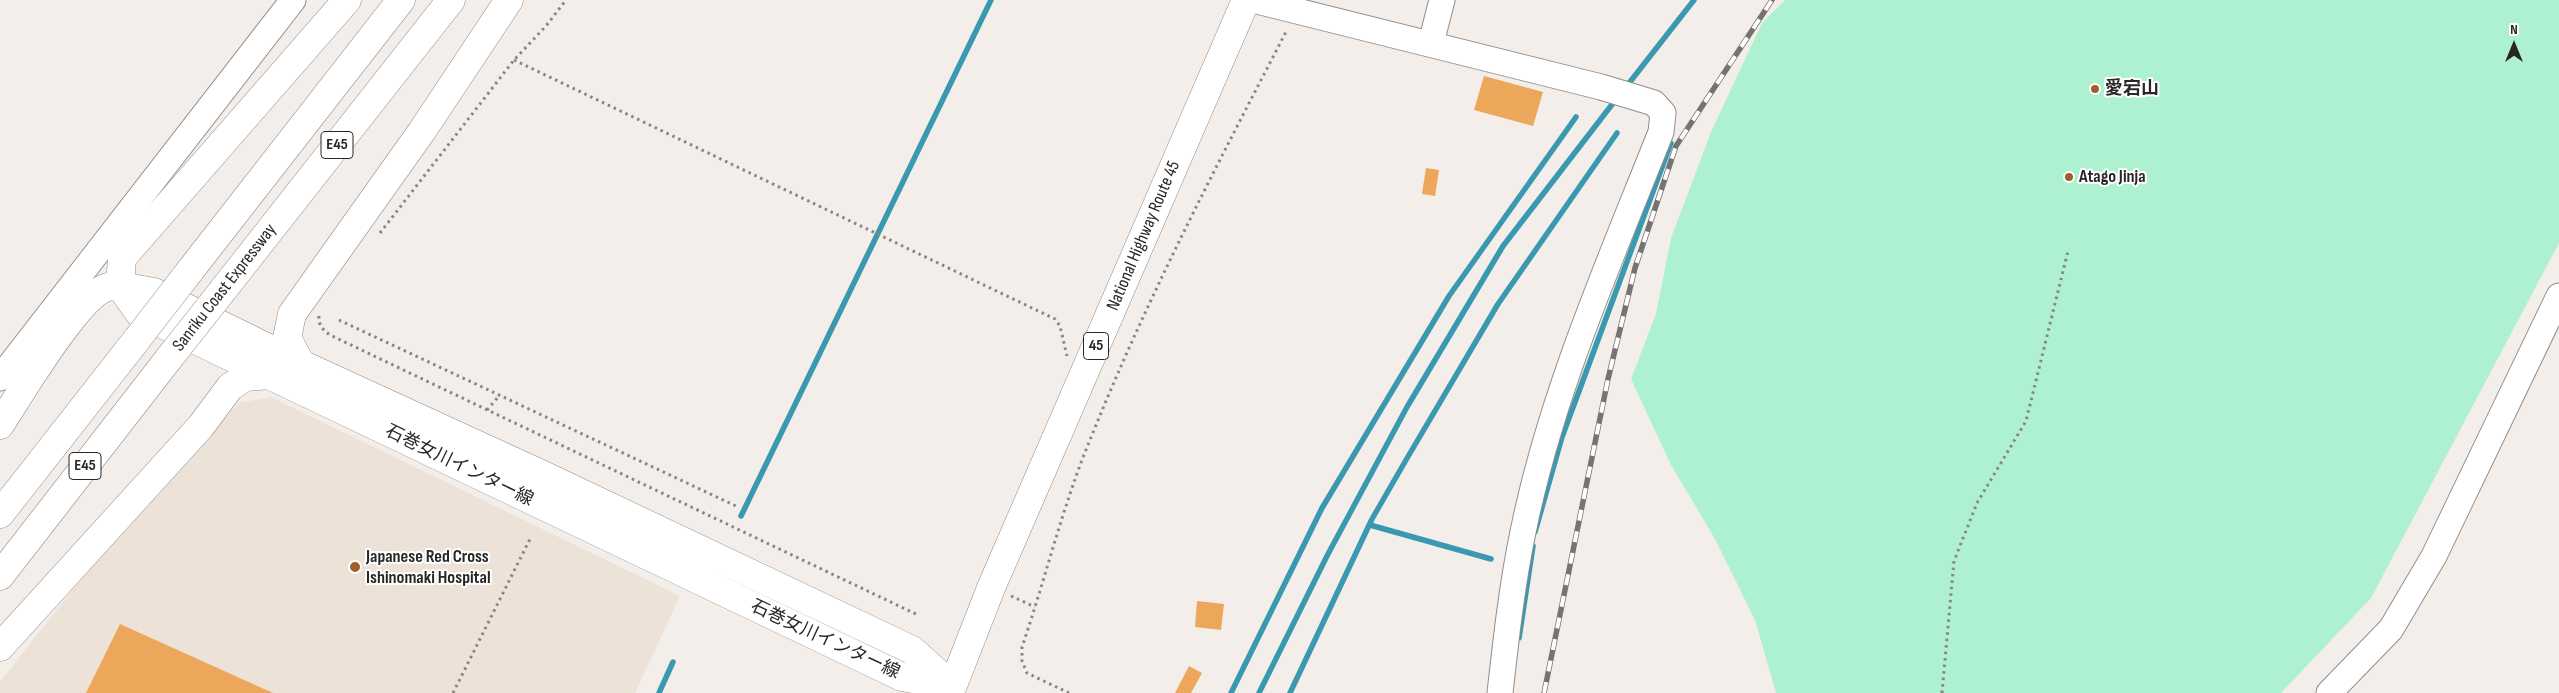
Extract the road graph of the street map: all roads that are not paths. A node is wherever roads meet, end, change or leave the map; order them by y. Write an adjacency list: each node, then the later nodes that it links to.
1 (293, 0): 14 (street)
2 (347, 0): 10 (main road)
3 (401, 0): 16 (main road, E45, bridge)
4 (451, 0): 17 (main road, Sanriku Coast Expressway / E45, bridge)
5 (509, 0): 12 (main road)
6 (1246, 0): 19 (main road, National Highway Route 45 / 45)
7 (1253, 0): 9 (street)
8 (1442, 0): 9 (street)
9 (1431, 43): 20 (street)
10 (120, 286): 12 (main road, 石巻女川インター線); 13 (main road, 石巻女川インター線); 15 (main road)
11 (2559, 296): 21 (street)
12 (301, 364): 19 (main road, 石巻女川インター線)
13 (270, 375): 18 (main road); 19 (main road, 石巻女川インター線)
14 (0, 378)
15 (0, 425)
16 (0, 514)
17 (0, 576)
18 (0, 647)
19 (956, 691)
20 (1500, 693)
21 (2329, 693)

